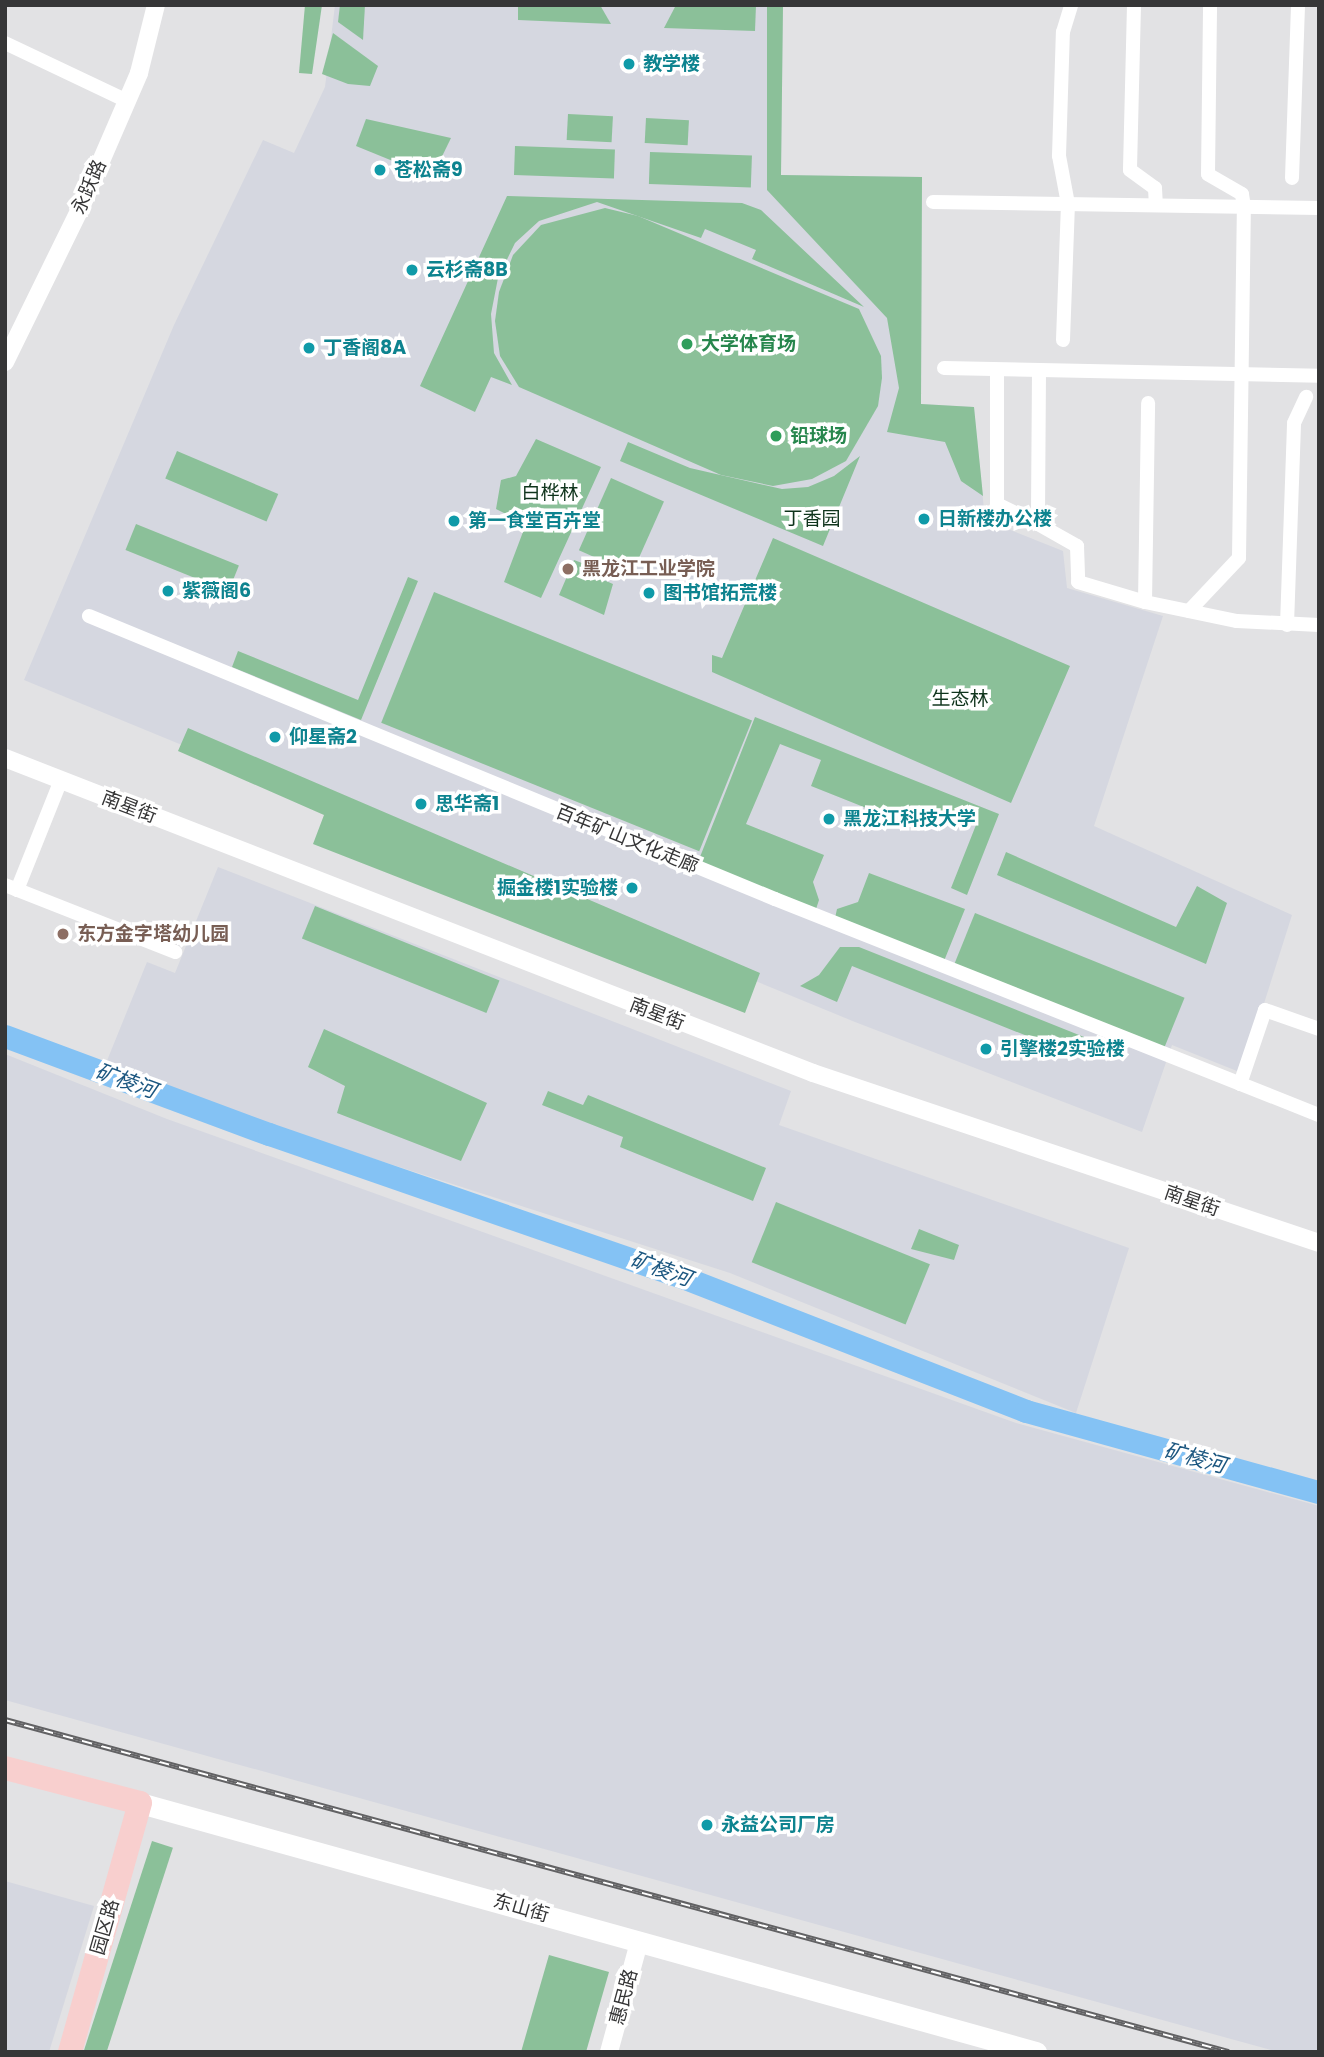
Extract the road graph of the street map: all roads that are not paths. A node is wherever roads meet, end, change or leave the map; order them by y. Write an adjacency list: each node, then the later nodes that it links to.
1 (156, 5): 7 (street, 永跃路)
2 (1071, 5): 10 (street)
3 (1134, 5): 11 (street)
4 (1210, 5): 12 (street)
5 (1298, 5): 8 (street)
6 (5, 43): 7 (street)
7 (127, 101): 15 (street, 永跃路)
8 (1292, 178)
9 (933, 202): 10 (street)
10 (1068, 204): 11 (street); 14 (street)
11 (1156, 205): 12 (street)
12 (1244, 206): 13 (street); 19 (street)
13 (1319, 208)
14 (1063, 340)
15 (6, 360)
16 (944, 368): 17 (street)
17 (997, 370): 18 (street); 23 (street)
18 (1039, 371): 19 (street); 23 (street)
19 (1241, 374): 20 (street); 25 (street)
20 (1319, 376)
21 (1306, 397): 27 (street)
22 (1148, 403): 24 (street)
23 (1038, 524): 24 (street)
24 (1144, 602): 25 (street)
25 (1189, 611): 27 (street)
26 (89, 616): 34 (street, 百年矿山文化走廊)
27 (1287, 625): 28 (street)
28 (1319, 625)
29 (5, 758): 30 (street, 南星街)
30 (61, 780): 31 (street); 36 (street, 南星街)
31 (11, 887): 32 (street)
32 (175, 952)
33 (1319, 1029): 34 (street)
34 (1240, 1084): 35 (street, 百年矿山文化走廊)
35 (1319, 1115)
36 (1319, 1243)
37 (5, 1768): 38 (highway, 东山街)
38 (140, 1802): 39 (main road, 东山街); 40 (highway, 园区路)
39 (639, 1942): 41 (street, 惠民路); 42 (main road, 东山街)
40 (69, 2052)
41 (609, 2052)
42 (1036, 2052)

